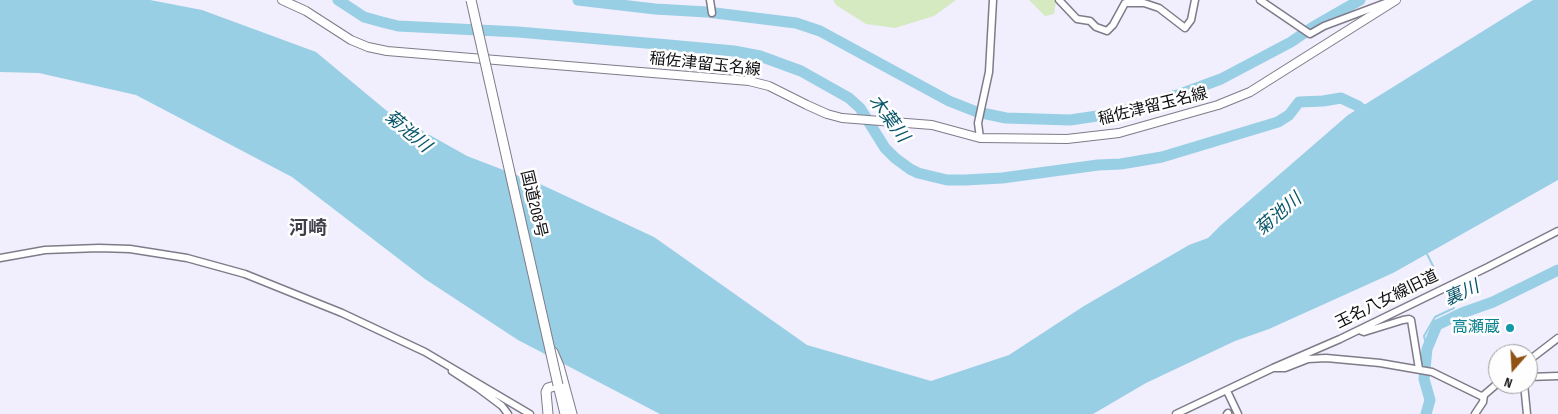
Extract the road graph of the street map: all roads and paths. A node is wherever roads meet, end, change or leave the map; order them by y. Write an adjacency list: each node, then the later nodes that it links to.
1 (282, 0): 10 (main road, 稲佐津留玉名線)
2 (471, 0): 16 (highway, 国道208号, bridge)
3 (710, 0): 9 (street)
4 (993, 0): 10 (street)
5 (1058, 0): 6 (street)
6 (1195, 0)
7 (1260, 0): 8 (street)
8 (1395, 0): 10 (main road, 稲佐津留玉名線)
9 (712, 13)
10 (980, 138)
11 (1558, 231): 13 (street, 玉名八女線旧道)
12 (0, 258): 19 (street)
13 (1358, 330): 15 (street, 玉名八女線旧道); 21 (street)
14 (1558, 338): 17 (street)
15 (1325, 344): 18 (street); 20 (street, 玉名八女線旧道)
16 (551, 347): 24 (highway, 国道208号, bridge); 33 (highway, bridge)
17 (1538, 353)
18 (1326, 358): 20 (street); 21 (street)
19 (445, 363): 29 (street); 30 (street)
20 (1273, 368): 25 (street, 玉名八女線旧道)
21 (1420, 369): 28 (street)
22 (1558, 376): 23 (street)
23 (1538, 377)
24 (558, 385): 31 (highway); 32 (highway, 国道208号)
25 (1226, 391): 34 (street, 玉名八女線旧道); 35 (street)
26 (1488, 392): 28 (street)
27 (1525, 394): 37 (street)
28 (1484, 395): 36 (street)
29 (506, 414)
30 (530, 414)
31 (548, 414)
32 (565, 414)
33 (572, 414)
34 (1176, 414)
35 (1238, 414)
36 (1475, 414)
37 (1527, 414)

